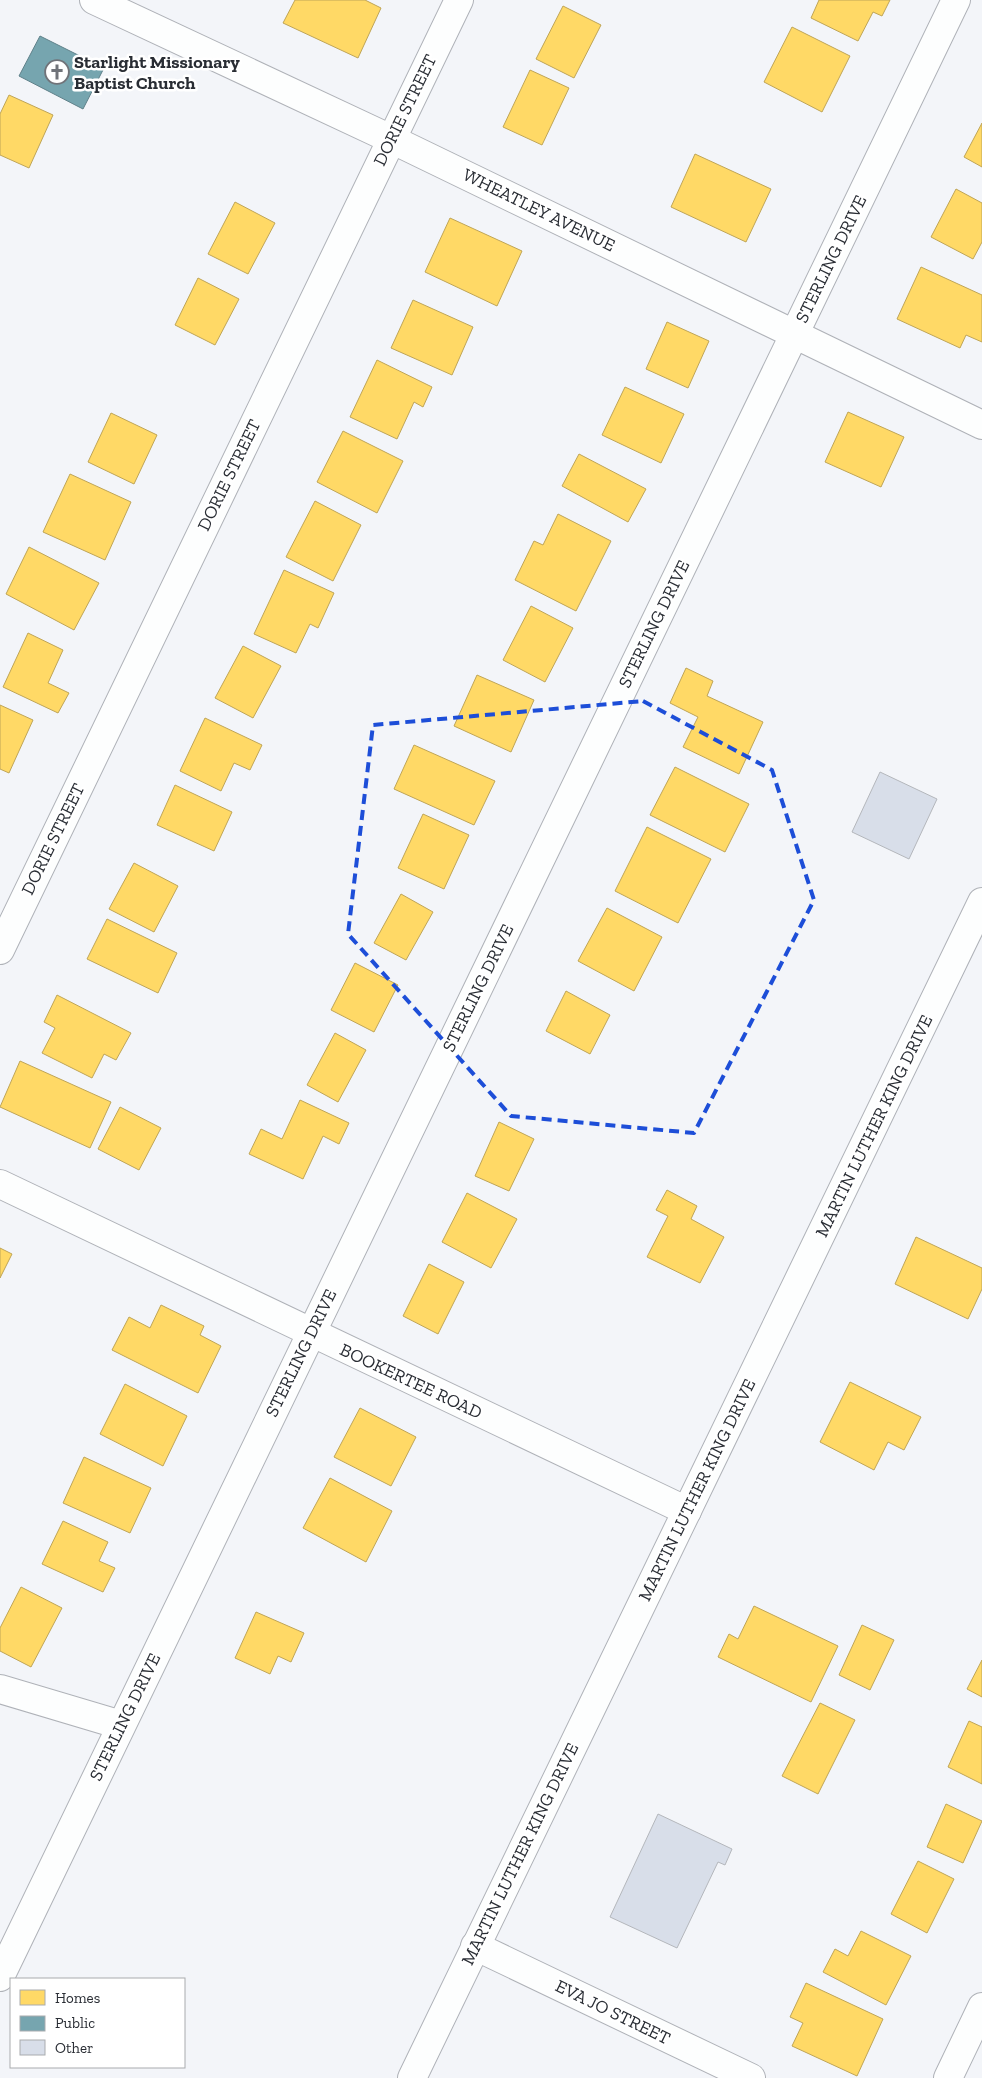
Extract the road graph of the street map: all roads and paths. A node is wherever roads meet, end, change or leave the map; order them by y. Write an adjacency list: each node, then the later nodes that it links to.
1 (94, 0): 4 (street, WHEATLEY AVENUE)
2 (459, 0): 4 (street, DORIE STREET)
3 (956, 0): 5 (street, STERLING DRIVE)
4 (391, 139): 5 (street, WHEATLEY AVENUE); 8 (street, DORIE STREET)
5 (795, 334): 6 (street, WHEATLEY AVENUE); 10 (street, STERLING DRIVE)
6 (982, 425)
7 (982, 902): 11 (street, MARTIN LUTHER KING DRIVE)
8 (0, 950)
9 (0, 1184): 10 (street, BOOKERTEE ROAD)
10 (311, 1333): 11 (street, BOOKERTEE ROAD); 13 (street, STERLING DRIVE)
11 (686, 1511): 14 (street, MARTIN LUTHER KING DRIVE)
12 (0, 1689): 13 (street)
13 (121, 1725): 15 (street, STERLING DRIVE)
14 (475, 1946): 17 (street, MARTIN LUTHER KING DRIVE); 18 (street, EVA JO STREET)
15 (0, 1977)
16 (982, 2007): 19 (street)
17 (412, 2078)
18 (751, 2078)
19 (948, 2078)

